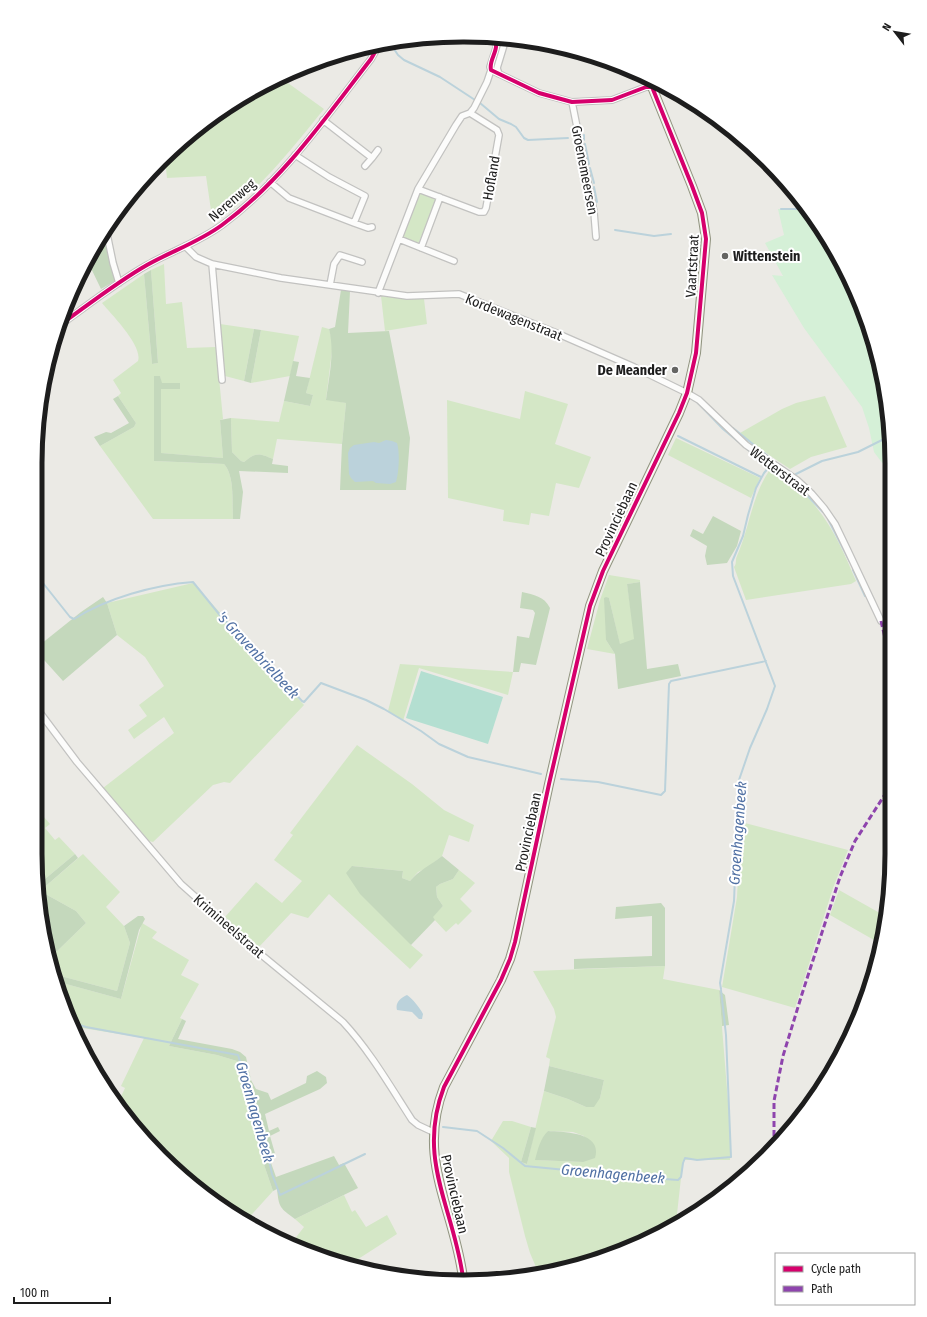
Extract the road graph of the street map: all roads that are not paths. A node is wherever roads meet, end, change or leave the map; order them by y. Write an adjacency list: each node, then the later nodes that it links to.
1 (497, 44): 4 (street)
2 (504, 44): 5 (street)
3 (375, 51): 9 (street, Nerenweg)
4 (492, 70): 5 (street); 8 (street)
5 (499, 74): 7 (street)
6 (652, 88): 7 (street); 32 (main road, Vaartstraat)
7 (572, 102): 20 (street, Groenemeersen)
8 (470, 113): 15 (street); 16 (street, Hofland)
9 (323, 120): 11 (street, Nerenweg); 12 (street)
10 (378, 150): 12 (street)
11 (295, 155): 14 (street, Nerenweg); 17 (street)
12 (372, 158): 13 (street)
13 (365, 166)
14 (270, 182): 17 (street, Nerenweg); 22 (street, Nerenweg)
15 (418, 189): 16 (street, Hofland); 21 (street)
16 (440, 197): 23 (street)
17 (354, 223): 18 (street, Nerenweg)
18 (372, 227)
19 (108, 237): 27 (street)
20 (596, 237)
21 (399, 240): 23 (street); 29 (street)
22 (186, 246): 26 (street, Kordewagenstraat); 27 (street, Nerenweg)
23 (421, 248): 24 (street)
24 (454, 261)
25 (362, 262): 28 (street)
26 (212, 264): 28 (street, Kordewagenstraat); 31 (street)
27 (119, 283): 30 (street, Nerenweg)
28 (330, 285): 29 (street, Kordewagenstraat)
29 (378, 293): 32 (street, Kordewagenstraat)
30 (67, 320)
31 (222, 380)
32 (687, 393): 33 (street, Wetterstraat); 35 (main road, Provinciebaan)
33 (885, 623)
34 (42, 715): 35 (street, Krimineelstraat)
35 (433, 1132): 36 (main road, Provinciebaan)
36 (462, 1275)

